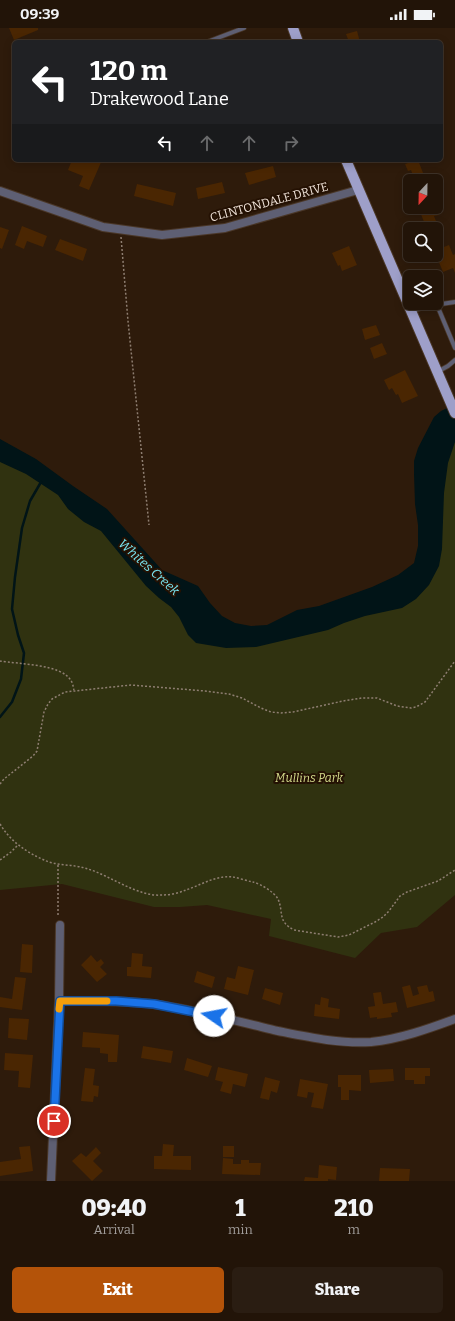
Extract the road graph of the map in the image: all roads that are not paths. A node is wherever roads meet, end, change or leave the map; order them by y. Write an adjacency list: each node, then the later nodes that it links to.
1 (244, 28): 3 (lane)
2 (293, 28): 4 (main road)
3 (212, 40)
4 (297, 40)
5 (347, 162): 6 (main road)
6 (358, 190): 7 (street, CLINTONDALE DRIVE); 12 (main road)
7 (0, 191)
8 (455, 302): 9 (lane)
9 (443, 304)
10 (415, 310): 12 (lane)
11 (439, 310): 13 (lane)
12 (411, 311): 15 (main road)
13 (455, 348)
14 (455, 360): 15 (lane)
15 (437, 372): 16 (main road)
16 (455, 413)
17 (60, 925): 18 (street)
18 (60, 1001): 19 (street); 20 (street)
19 (455, 1018)
20 (51, 1181)

